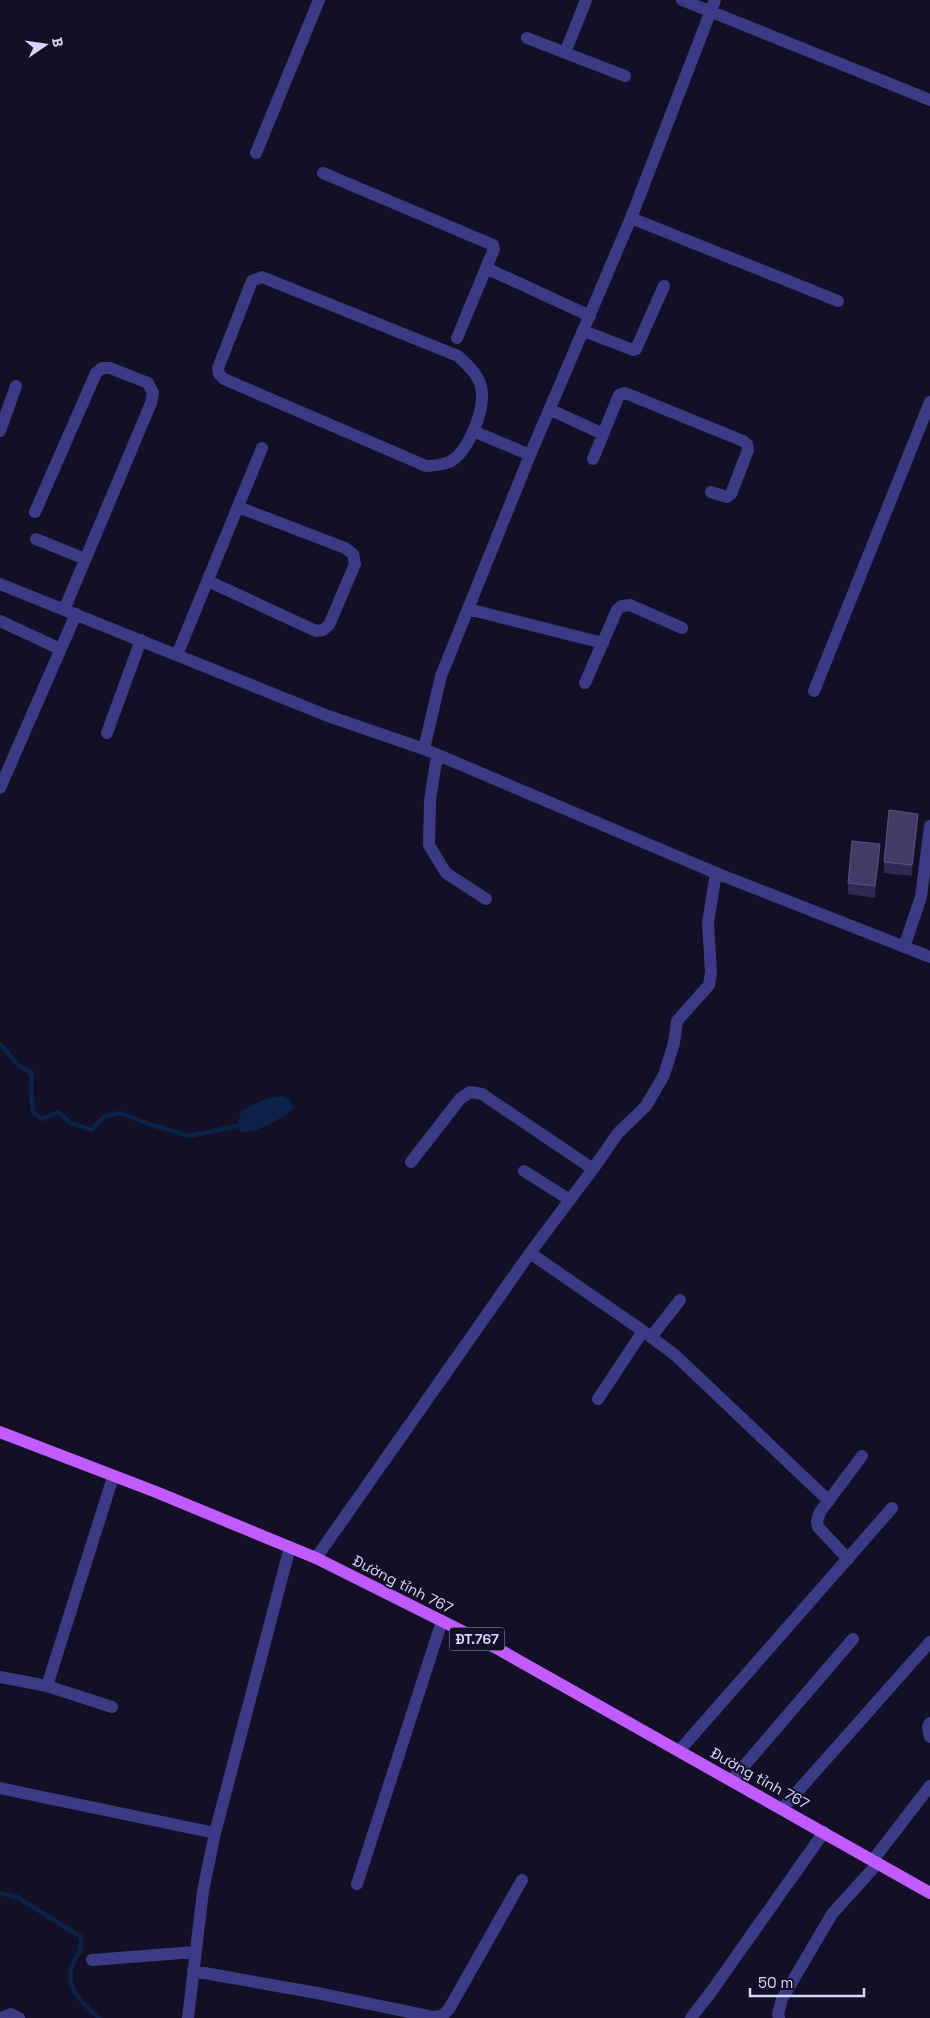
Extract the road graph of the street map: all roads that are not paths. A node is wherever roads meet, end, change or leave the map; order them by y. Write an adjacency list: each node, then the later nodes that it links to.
1 (319, 0): 10 (street)
2 (586, 0): 7 (street)
3 (682, 0): 5 (street)
4 (715, 0): 5 (street)
5 (710, 12): 9 (street); 12 (street)
6 (527, 38): 7 (street)
7 (565, 53): 8 (street)
8 (625, 76)
9 (930, 100)
10 (256, 152)
11 (323, 174): 13 (street)
12 (631, 218): 15 (street); 16 (street)
13 (486, 268): 16 (street); 18 (street)
14 (664, 286): 17 (street)
15 (838, 301)
16 (590, 316): 17 (street)
17 (584, 331): 21 (street)
18 (457, 338)
19 (16, 386): 22 (street)
20 (930, 402): 44 (street)
21 (551, 410): 24 (street); 26 (street)
22 (0, 431)
23 (473, 431): 23 (street); 26 (street)
24 (603, 434): 27 (street); 28 (street)
25 (262, 448): 29 (street)
26 (530, 455): 35 (street)
27 (593, 459)
28 (711, 492)
29 (238, 507): 33 (street); 33 (street)
30 (35, 512): 32 (street)
31 (36, 539): 32 (street)
32 (85, 558): 36 (street)
33 (208, 581): 42 (street)
34 (0, 584): 36 (street)
35 (468, 609): 40 (street); 46 (street)
36 (70, 612): 39 (street); 41 (street)
37 (0, 621): 41 (street)
38 (682, 628): 40 (street)
39 (141, 640): 42 (street); 45 (street)
40 (603, 643): 43 (street)
41 (60, 649): 48 (street)
42 (177, 655): 46 (street)
43 (585, 683)
44 (814, 691)
45 (108, 733)
46 (424, 749): 47 (street)
47 (437, 756): 50 (street); 52 (street)
48 (0, 788)
49 (930, 826): 51 (street)
50 (716, 873): 53 (street); 56 (street)
51 (926, 898): 53 (street)
52 (486, 899)
53 (904, 947): 54 (street)
54 (930, 957)
55 (411, 1162): 56 (street)
56 (593, 1169): 58 (street)
57 (524, 1171): 58 (street)
58 (570, 1200): 59 (street)
59 (530, 1253): 61 (street); 69 (street)
60 (680, 1300): 61 (street)
61 (647, 1334): 62 (street); 66 (street)
62 (598, 1398)
63 (0, 1432): 65 (main road, Đường tỉnh 767 / ĐT.767)
64 (862, 1456): 66 (street)
65 (113, 1477): 68 (main road, Đường tỉnh 767 / ĐT.767); 75 (street)
66 (828, 1501): 70 (street)
67 (892, 1508): 70 (street)
68 (290, 1547): 69 (main road, Đường tỉnh 767 / ĐT.767); 85 (street)
69 (316, 1558): 71 (main road, Đường tỉnh 767 / ĐT.767)
70 (848, 1558): 79 (street)
71 (442, 1621): 79 (main road, Đường tỉnh 767 / ĐT.767); 88 (street)
72 (853, 1639): 80 (street)
73 (930, 1642): 83 (street)
74 (0, 1677): 75 (street)
75 (47, 1686): 76 (street)
76 (112, 1707)
77 (930, 1723): 78 (street)
78 (930, 1737)
79 (679, 1751): 80 (main road, Đường tỉnh 767 / ĐT.767)
80 (732, 1780): 83 (main road, Đường tỉnh 767 / ĐT.767)
81 (930, 1786): 86 (street)
82 (0, 1788): 85 (street)
83 (782, 1809): 84 (main road, Đường tỉnh 767 / ĐT.767)
84 (824, 1832): 86 (main road, Đường tỉnh 767 / ĐT.767); 96 (street)
85 (215, 1833): 90 (street)
86 (876, 1862): 89 (main road, Đường tỉnh 767 / ĐT.767); 97 (street)
87 (522, 1880): 92 (street)
88 (357, 1884)
89 (930, 1893)
90 (195, 1952): 91 (street); 92 (street)
91 (92, 1960)
92 (193, 1971): 95 (street)
93 (1, 2018): 94 (street)
94 (19, 2018)
95 (188, 2018)
96 (690, 2018)
97 (779, 2018)

